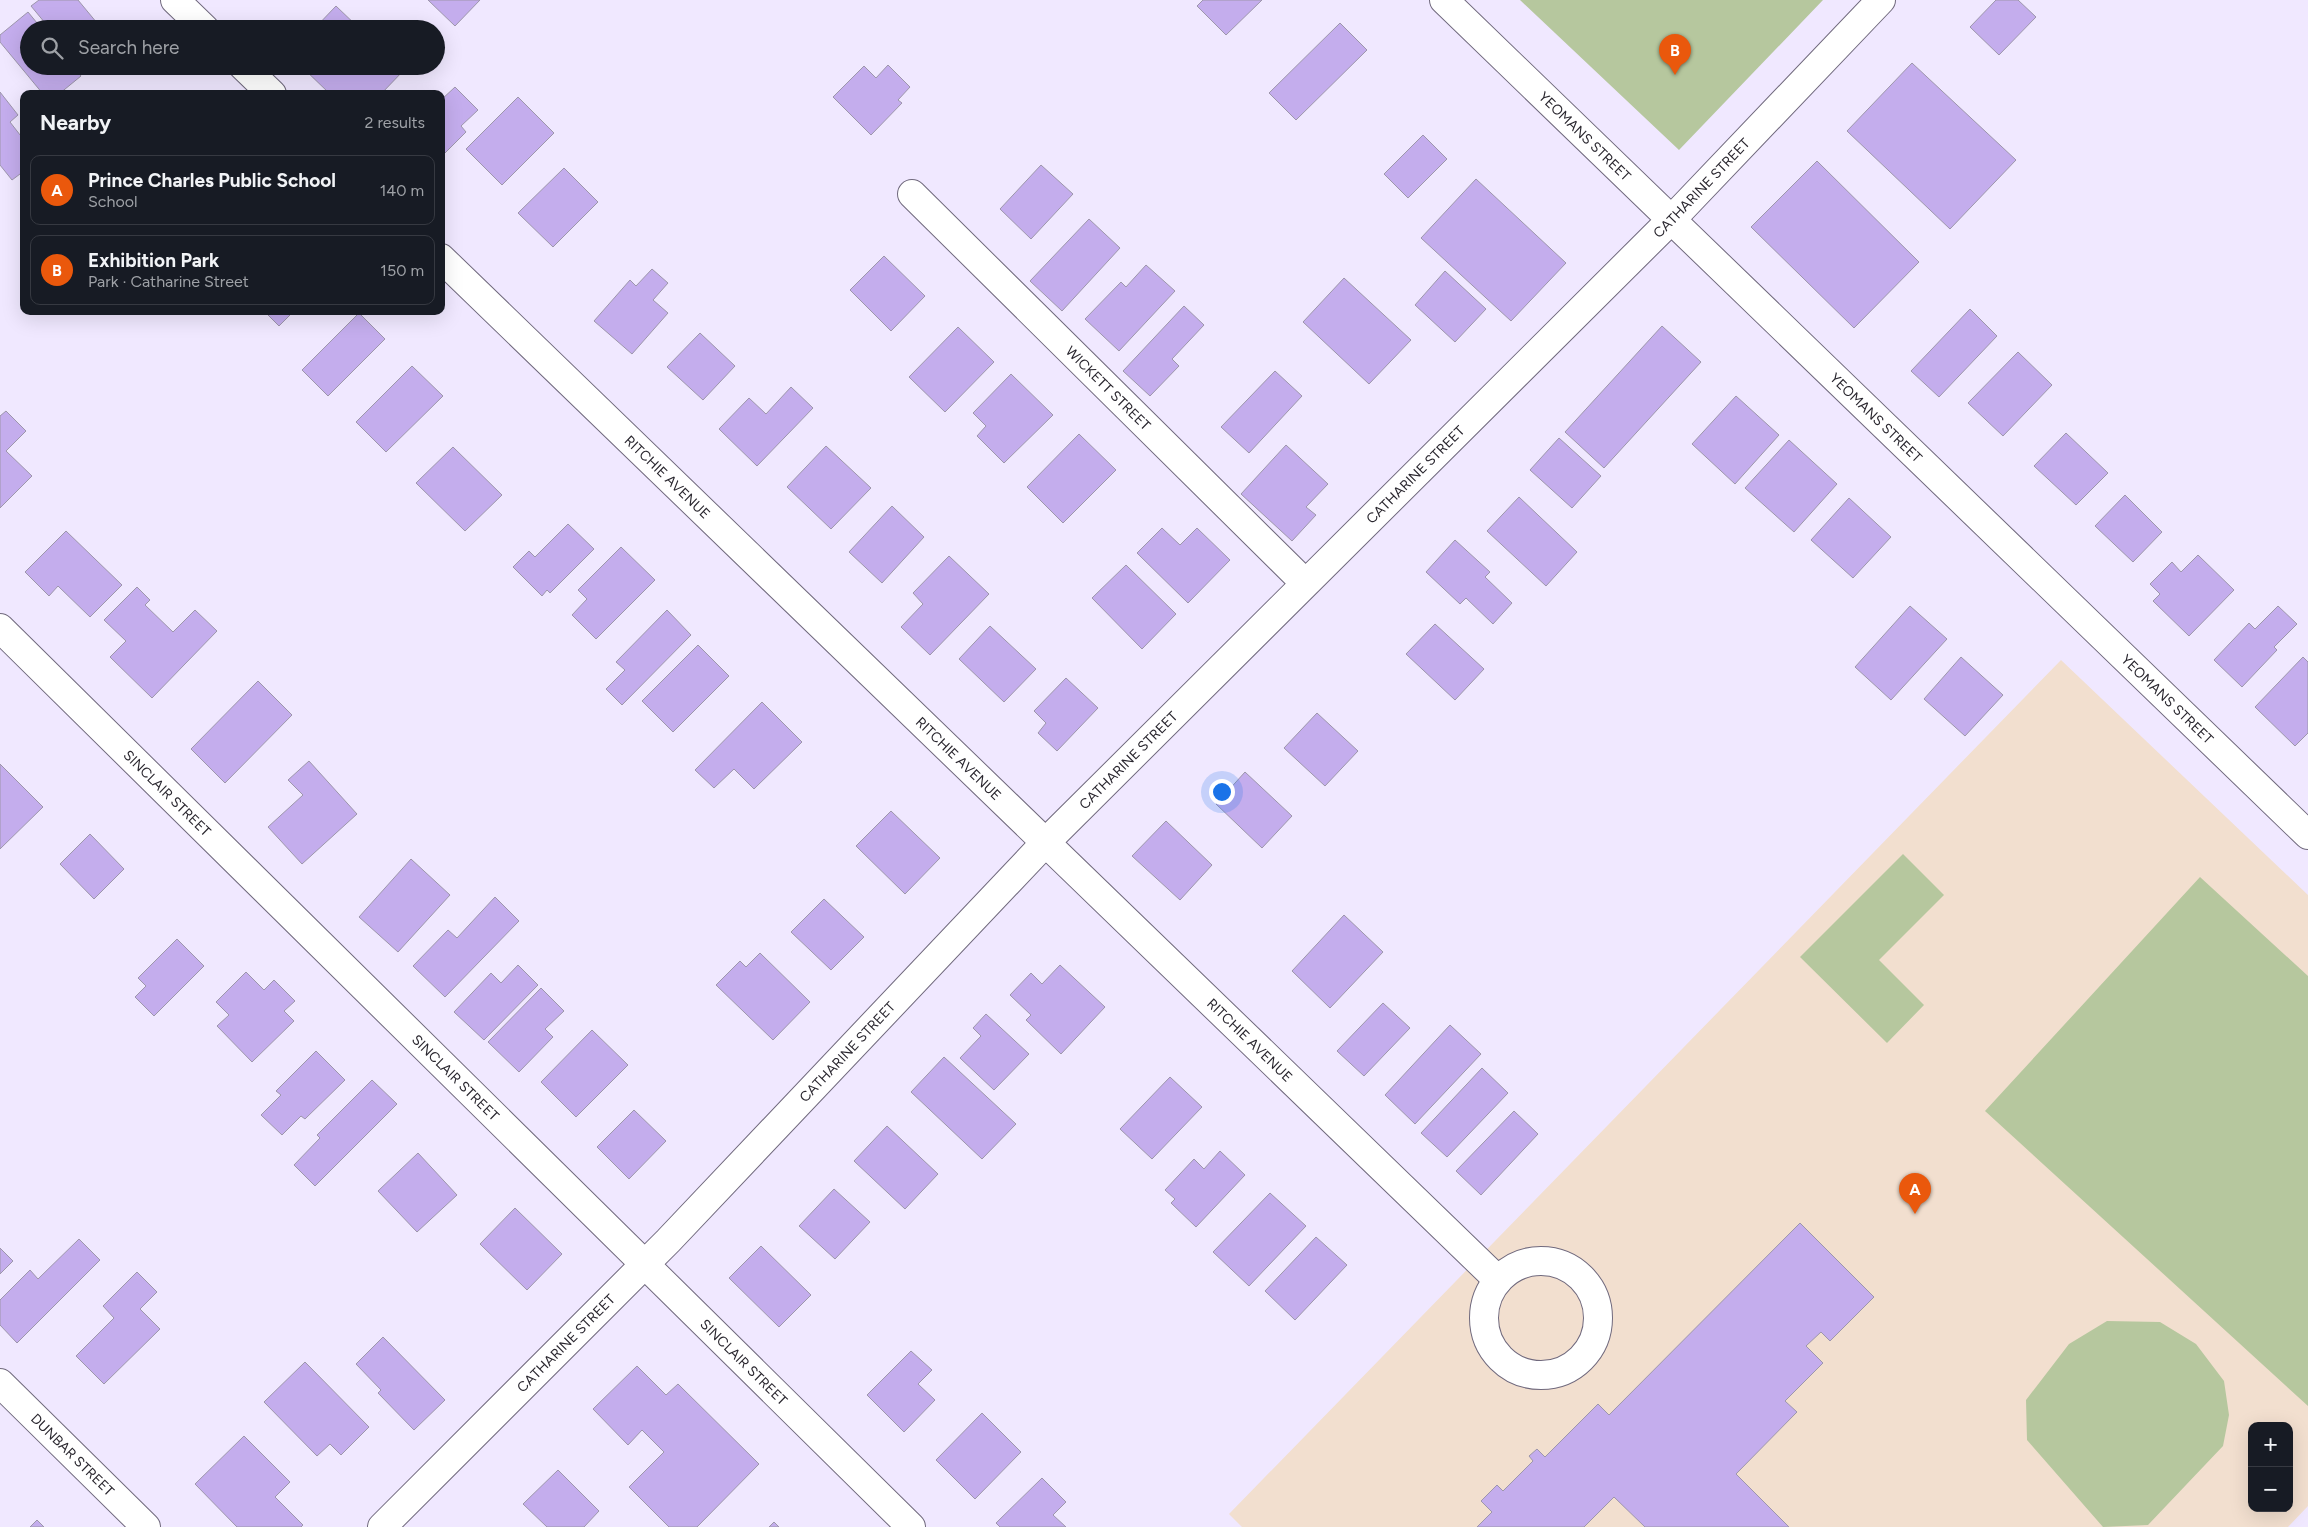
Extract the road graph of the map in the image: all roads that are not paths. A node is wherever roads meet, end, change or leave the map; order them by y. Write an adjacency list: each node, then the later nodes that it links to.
1 (175, 0): 4 (street)
2 (1444, 0): 8 (street, YEOMANS STREET)
3 (1881, 0): 8 (street, CATHARINE STREET)
4 (196, 20)
5 (253, 75): 6 (street)
6 (268, 90)
7 (912, 194): 10 (street, WICKETT STREET)
8 (1672, 220): 10 (street, CATHARINE STREET); 12 (street, YEOMANS STREET)
9 (445, 262): 13 (street, RITCHIE AVENUE)
10 (1305, 583): 13 (street, CATHARINE STREET)
11 (0, 628): 14 (street, SINCLAIR STREET)
12 (2308, 835)
13 (1044, 843): 14 (street, CATHARINE STREET); 15 (street, RITCHIE AVENUE)
14 (645, 1265): 18 (street, CATHARINE STREET); 19 (street, SINCLAIR STREET)
15 (1498, 1280): 15 (street)
16 (0, 1383): 17 (street, DUNBAR STREET)
17 (146, 1527)
18 (382, 1527)
19 (911, 1527)

